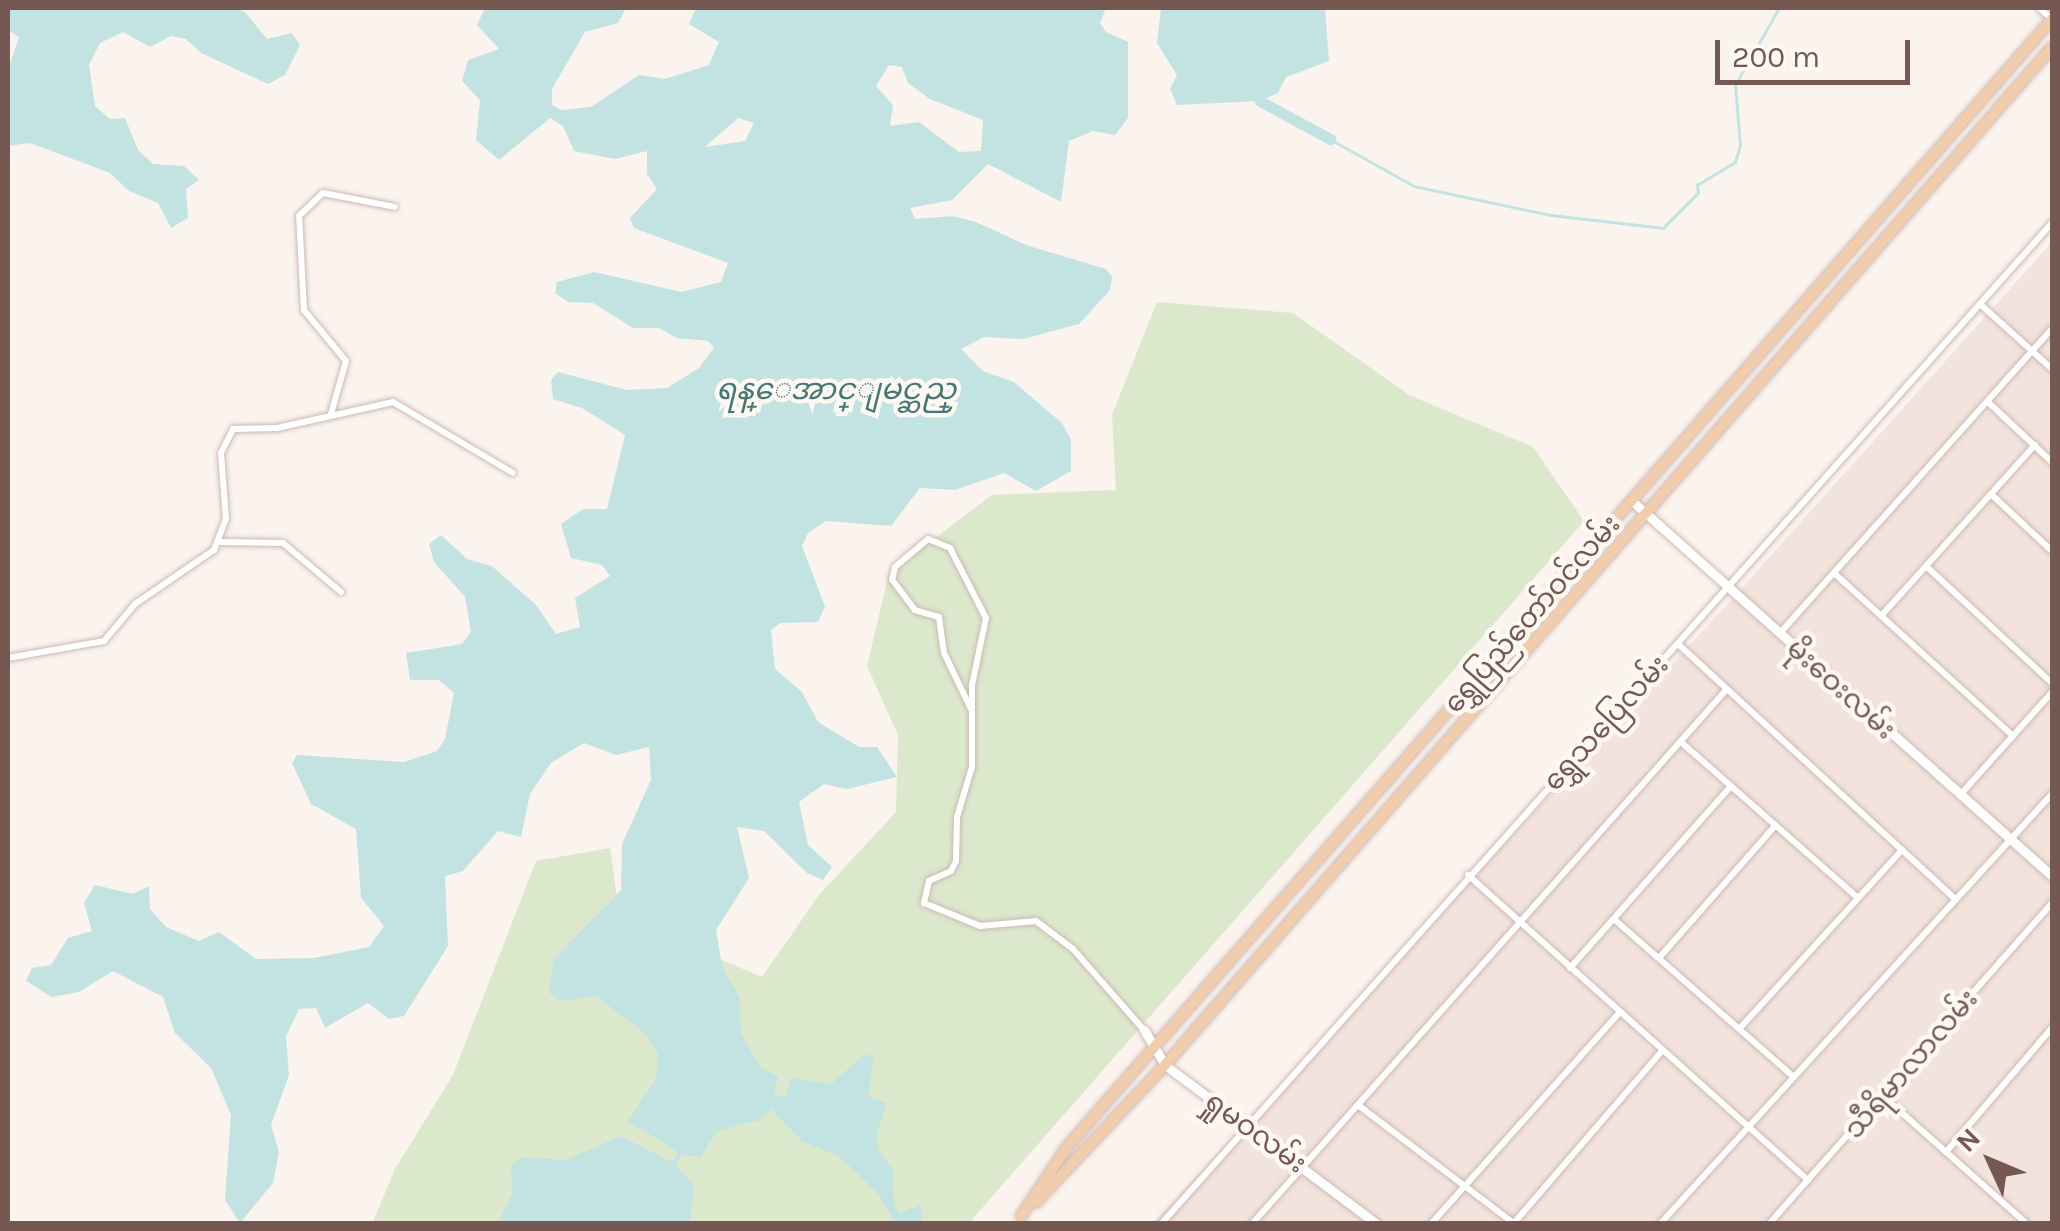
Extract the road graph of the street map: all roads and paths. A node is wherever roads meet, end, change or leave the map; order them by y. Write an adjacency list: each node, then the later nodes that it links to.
1 (2039, 8): 2 (street)
2 (2052, 19): 16 (main road, ရွှေပြည်တော်ဝင်လမ်း)
3 (2052, 47): 17 (main road, ရွှေပြည်တော်ဝင်လမ်း)
4 (395, 208): 11 (street)
5 (2052, 223): 6 (street, ရွှေသပြေလမ်း)
6 (1980, 304): 8 (street); 22 (street, ရွှေသပြေလမ်း)
7 (2052, 329): 8 (street)
8 (2032, 352): 9 (street); 10 (street)
9 (2052, 370)
10 (1988, 402): 12 (street); 21 (street)
11 (331, 415): 14 (street); 18 (street)
12 (2035, 446): 13 (street); 15 (street)
13 (2052, 462)
14 (512, 473)
15 (1991, 494): 19 (street); 20 (street)
16 (1630, 500): 17 (street, မိုးဝေးလမ်း); 32 (main road, ရွှေပြည်တော်ဝင်လမ်း)
17 (1644, 513): 22 (street, မိုးဝေးလမ်း); 33 (main road, ရွှေပြည်တော်ဝင်လမ်း)
18 (220, 542): 23 (street); 27 (street)
19 (2052, 551)
20 (1926, 566): 24 (street); 28 (street)
21 (1834, 573): 24 (street); 25 (street)
22 (1729, 588): 25 (street, မိုးဝေးလမ်း); 26 (street, ရွှေသပြေလမ်း)
23 (340, 592)
24 (1881, 616): 34 (street)
25 (1779, 634): 37 (street, မိုးဝေးလမ်း)
26 (1678, 644): 29 (street); 43 (street, ရွှေသပြေလမ်း)
27 (8, 658)
28 (2052, 683)
29 (1727, 689): 35 (street); 41 (street)
30 (2052, 692): 34 (street)
31 (971, 709): 31 (street); 56 (street)
32 (1440, 719): 33 (street); 42 (main road, ရွှေပြည်တော်ဝင်လမ်း)
33 (1454, 731): 45 (main road, ရွှေပြည်တော်ဝင်လမ်း)
34 (2013, 736): 37 (street)
35 (1680, 742): 36 (street); 50 (street)
36 (1730, 787): 39 (street); 49 (street)
37 (1960, 794): 40 (street, မိုးဝေးလမ်း)
38 (2052, 794): 40 (street)
39 (1775, 826): 46 (street); 51 (street)
40 (2012, 840): 44 (street, မိုးဝေးလမ်း); 47 (street)
41 (1902, 850): 46 (street); 47 (street)
42 (1312, 866): 45 (street); 57 (main road, ရွှေပြည်တော်ဝင်လမ်း)
43 (1468, 875): 50 (street); 63 (street, ရွှေသပြေလမ်း)
44 (2052, 876)
45 (1326, 879): 59 (main road, ရွှေပြည်တော်ဝင်လမ်း)
46 (1858, 898): 54 (street)
47 (1955, 899): 60 (street)
48 (2052, 903): 61 (street, သီရိမာလာလမ်း)
49 (1614, 919): 51 (street); 52 (street)
50 (1522, 924): 52 (street); 62 (street)
51 (1659, 958): 54 (street)
52 (1570, 968): 53 (street)
53 (1619, 1014): 58 (street); 68 (street)
54 (1740, 1028): 60 (street)
55 (2052, 1028): 65 (street)
56 (1144, 1030): 57 (street, ရှုမဝလမ်း)
57 (1154, 1048): 59 (street, ရှုမဝလမ်း); 69 (main road, ရွှေပြည်တော်ဝင်လမ်း)
58 (1662, 1052): 64 (street); 70 (street)
59 (1164, 1065): 63 (street, ရှုမဝလမ်း); 69 (main road, ရွှေပြည်တော်ဝင်လမ်း)
60 (1794, 1078): 64 (street)
61 (1883, 1096): 65 (street); 67 (street, သီရိမာလာလမ်း)
62 (1358, 1105): 66 (street); 68 (street)
63 (1246, 1127): 66 (street, ရှုမဝလမ်း); 71 (street, ရွှေသပြေလမ်း)
64 (1748, 1128): 67 (street); 75 (street)
65 (1946, 1152): 77 (street)
66 (1303, 1167): 72 (street); 73 (street, ရှုမဝလမ်း)
67 (1808, 1180): 76 (street, သီရိမာလာလမ်း)
68 (1462, 1184): 70 (street); 74 (street)
69 (1019, 1220)
70 (1515, 1223)
71 (1161, 1224)
72 (1252, 1224)
73 (1377, 1224)
74 (1430, 1224)
75 (1660, 1224)
76 (1768, 1224)
77 (2027, 1224)

